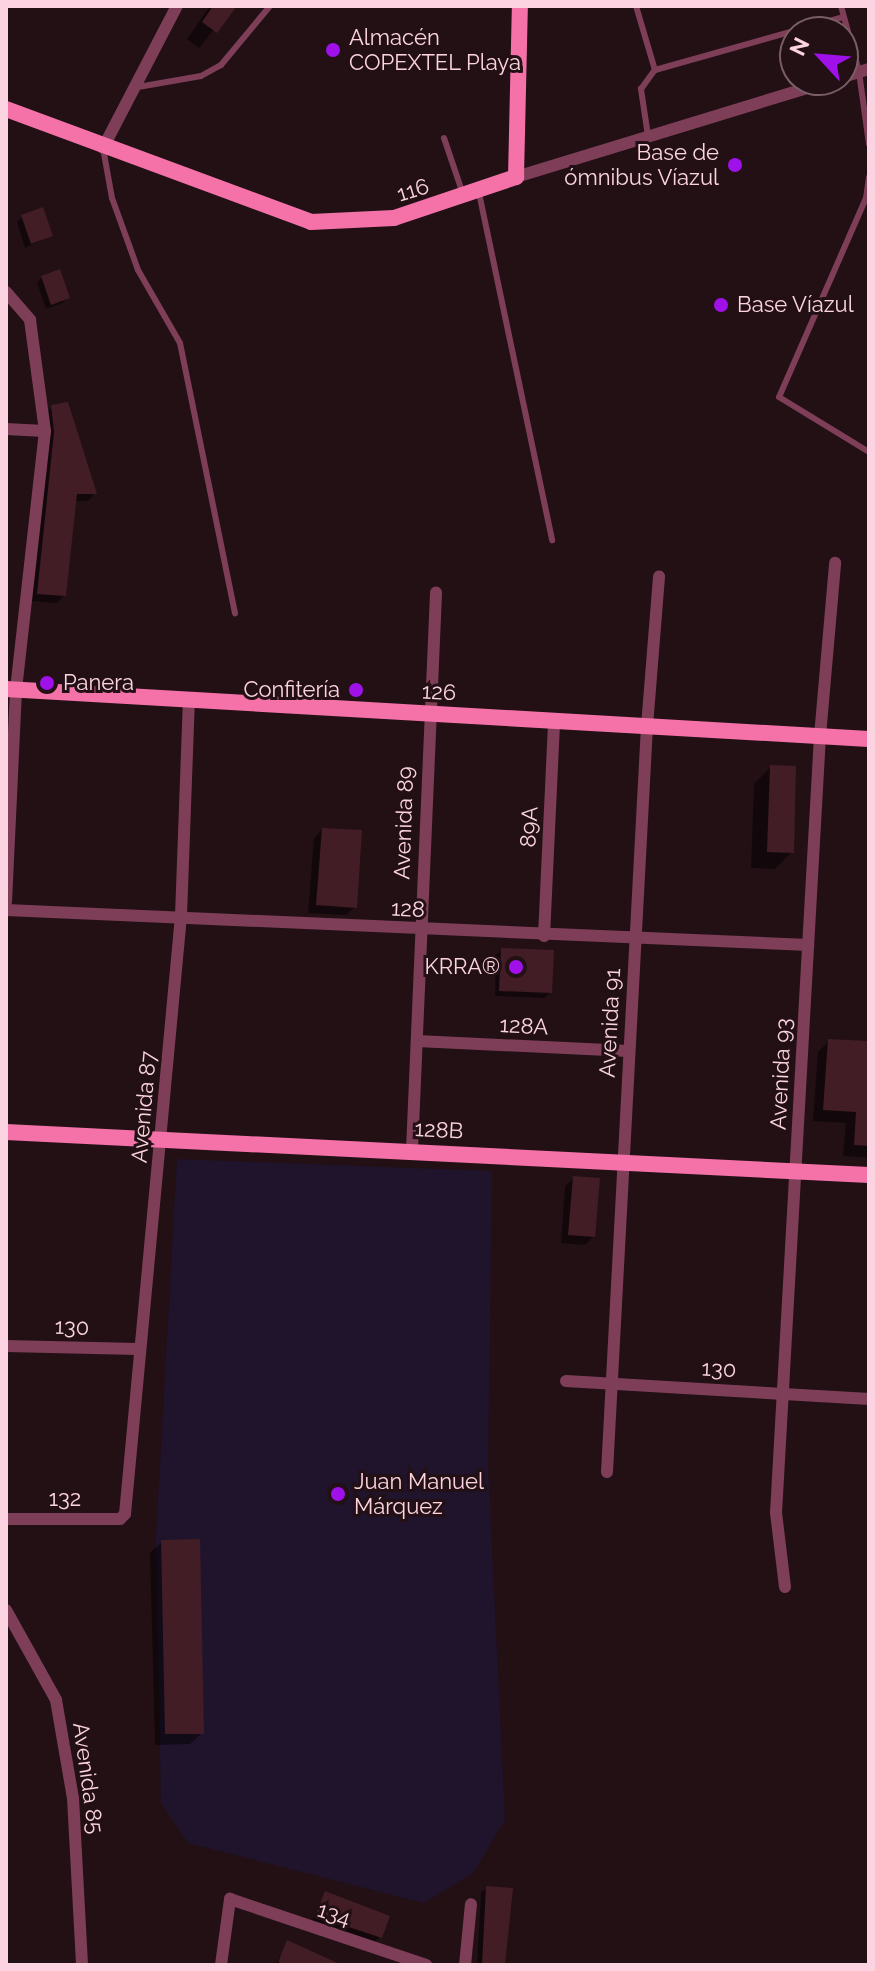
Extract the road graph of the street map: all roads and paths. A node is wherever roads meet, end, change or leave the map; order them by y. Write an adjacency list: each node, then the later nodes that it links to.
1 (177, 6): 9 (street)
2 (270, 6): 9 (lane)
3 (520, 6): 15 (street)
4 (636, 6): 6 (lane)
5 (779, 35): 6 (lane)
6 (655, 70): 12 (lane)
7 (864, 70): 13 (lane)
8 (784, 96): 12 (street, 116)
9 (131, 103): 14 (street)
10 (6, 109): 14 (street, 116)
11 (444, 138): 17 (lane)
12 (649, 139): 15 (street, 116)
13 (869, 140)
14 (103, 148): 17 (street, 116); 26 (lane)
15 (516, 177): 17 (street, 116)
16 (869, 177): 21 (lane)
17 (472, 195): 22 (lane)
18 (6, 292): 20 (street)
19 (6, 429): 20 (street)
20 (45, 431): 27 (street)
21 (869, 452)
22 (552, 540)
23 (835, 563): 32 (street, Avenida 93)
24 (659, 576): 31 (street, Avenida 91)
25 (436, 593): 29 (street, Avenida 89)
26 (235, 613)
27 (11, 689): 28 (street, 126); 34 (street)
28 (189, 699): 29 (street, 126); 36 (street, Avenida 87)
29 (429, 713): 30 (street, 126); 37 (street, Avenida 89)
30 (554, 721): 31 (street, 126); 38 (street, 89A)
31 (647, 726): 32 (street, 126); 39 (street, Avenida 91)
32 (820, 736): 33 (street, 126); 40 (street, Avenida 93)
33 (869, 739)
34 (6, 902)
35 (6, 910): 36 (street, 128)
36 (181, 916): 37 (street, 128); 44 (street, Avenida 87)
37 (419, 930): 38 (street, 128); 41 (street, Avenida 89)
38 (544, 936): 39 (street, 128)
39 (635, 939): 40 (street, 128); 42 (street, Avenida 91)
40 (808, 945): 47 (street, Avenida 93)
41 (417, 1041): 42 (street, 128A); 45 (street, Avenida 89)
42 (629, 1051): 46 (street, Avenida 91)
43 (6, 1132): 44 (street, 128B)
44 (163, 1136): 45 (street, 128B); 50 (street, Avenida 87)
45 (412, 1150): 46 (street, 128B)
46 (623, 1162): 47 (street, 128B); 52 (street, Avenida 91)
47 (796, 1171): 48 (street, 128B); 53 (street, Avenida 93)
48 (869, 1175)
49 (6, 1346): 50 (street, 130)
50 (138, 1349): 56 (street, Avenida 87)
51 (566, 1381): 52 (street, 130)
52 (613, 1383): 53 (street, 130); 55 (street, Avenida 91)
53 (784, 1392): 54 (street, 130); 58 (street, Avenida 93)
54 (869, 1399)
55 (607, 1472)
56 (123, 1517): 57 (street, 132)
57 (6, 1519)
58 (785, 1587)
59 (6, 1610): 61 (street, Avenida 85)
60 (471, 1904): 64 (street)
61 (82, 1965)
62 (221, 1965): 63 (street, 134)
63 (426, 1965)
64 (465, 1965)

